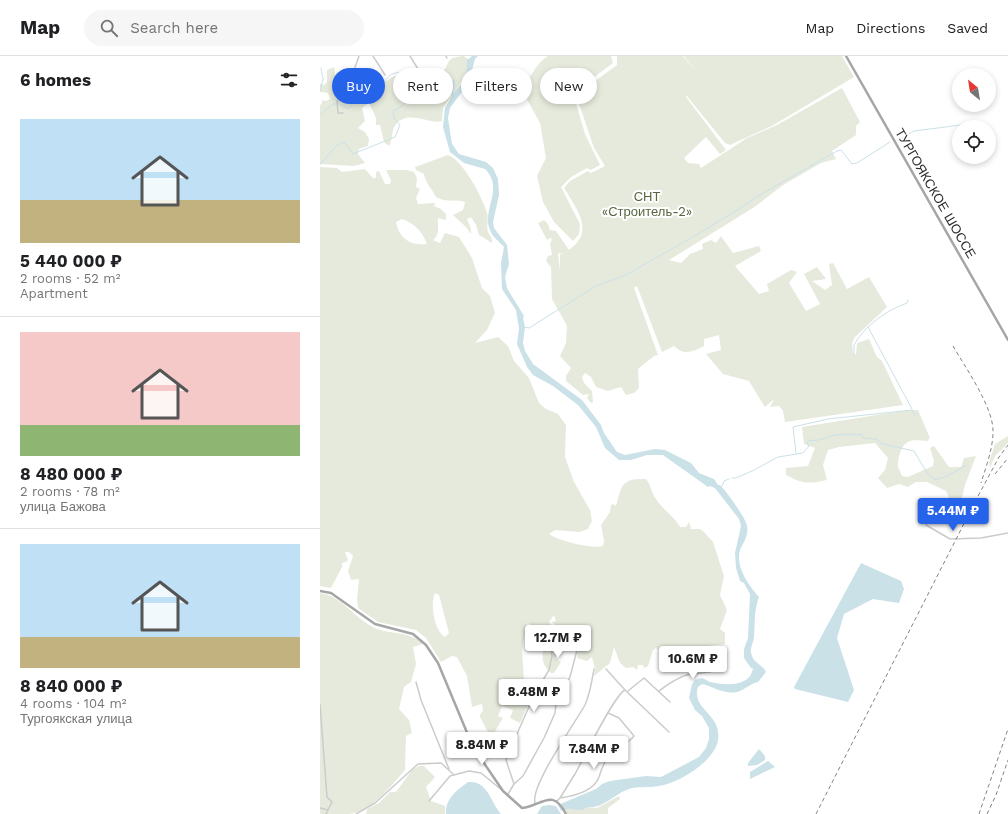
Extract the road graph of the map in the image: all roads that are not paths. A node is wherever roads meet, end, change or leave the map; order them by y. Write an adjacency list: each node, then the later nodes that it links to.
1 (359, 56): 7 (street)
2 (373, 56): 5 (street)
3 (410, 56): 6 (street)
4 (846, 56): 8 (main road, ТУРГОЯКСКОЕ ШОССЕ)
5 (381, 68)
6 (417, 68)
7 (343, 113)
8 (1008, 340)
9 (926, 525): 10 (street)
10 (1008, 533)
11 (320, 591): 28 (main road)
12 (551, 648): 27 (street)
13 (577, 650): 27 (street)
14 (722, 668): 19 (street)
15 (594, 669): 33 (street)
16 (606, 669): 18 (street)
17 (416, 682): 25 (street)
18 (625, 690): 20 (street); 23 (street)
19 (659, 691): 20 (street); 21 (street)
20 (627, 692): 24 (street)
21 (670, 702)
22 (320, 704): 35 (street)
23 (608, 713): 30 (street); 30 (street)
24 (669, 732)
25 (450, 770): 26 (street); 38 (street)
26 (452, 774): 28 (street); 31 (street)
27 (514, 784): 29 (street)
28 (503, 791): 29 (main road)
29 (508, 794): 33 (main road)
30 (560, 798): 32 (street)
31 (429, 800)
32 (558, 802): 33 (main road); 36 (main road)
33 (535, 803)
34 (320, 808): 35 (street)
35 (328, 810): 37 (street)
36 (565, 813)
37 (326, 814)
38 (356, 814)

